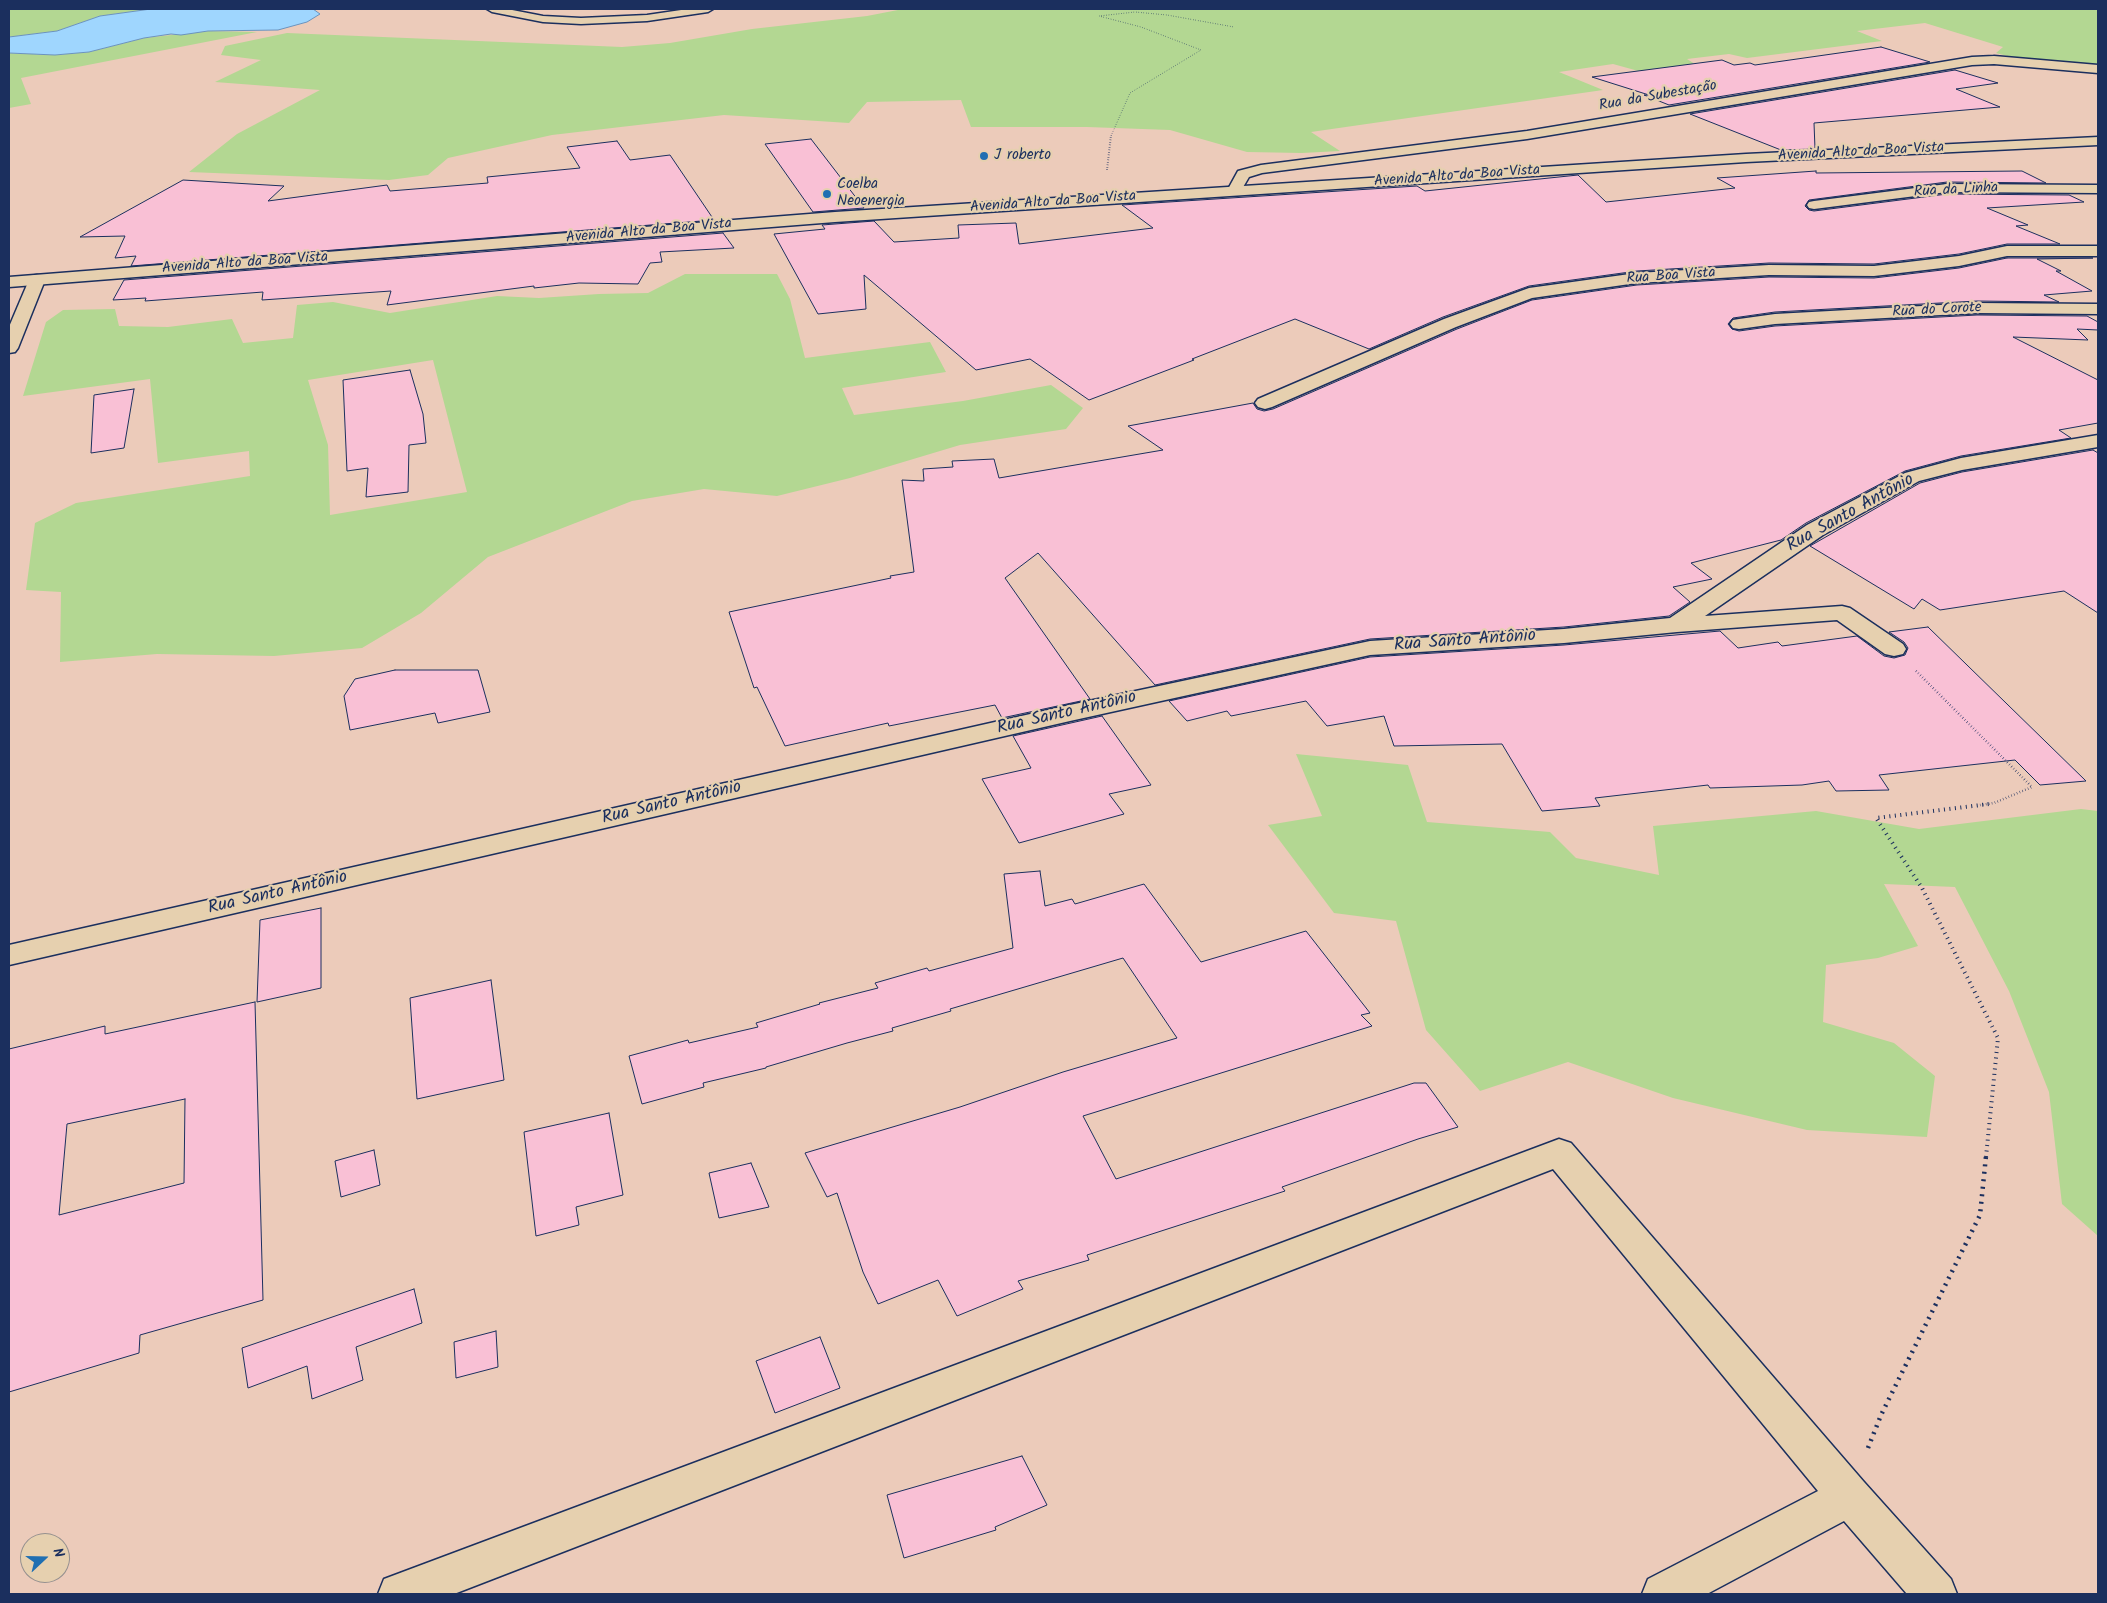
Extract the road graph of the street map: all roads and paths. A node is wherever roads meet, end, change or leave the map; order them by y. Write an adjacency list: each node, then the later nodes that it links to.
1 (492, 9): 2 (street)
2 (708, 9)
3 (1234, 27): 8 (path)
4 (2098, 69): 7 (street, Rua da Subestação)
5 (2098, 141): 7 (street, Avenida Alto da Boa Vista)
6 (2098, 189): 9 (street, Rua da Linha)
7 (1234, 191): 8 (street, Avenida Alto da Boa Vista)
8 (1121, 199): 11 (street, Avenida Alto da Boa Vista)
9 (1814, 205)
10 (2098, 251): 16 (street, Rua Boa Vista)
11 (37, 280): 12 (street, Avenida Alto da Boa Vista); 15 (street)
12 (9, 282)
13 (2098, 310): 14 (street, Rua do Corote)
14 (1738, 324)
15 (9, 348)
16 (1265, 402)
17 (2098, 441): 18 (street, Rua Santo Antônio)
18 (1676, 625): 19 (street); 20 (street, Rua Santo Antônio)
19 (1894, 649): 21 (path)
20 (9, 955)
21 (1849, 1496): 22 (street); 23 (street); 24 (street)
22 (400, 1594)
23 (1664, 1594)
24 (1935, 1594)

